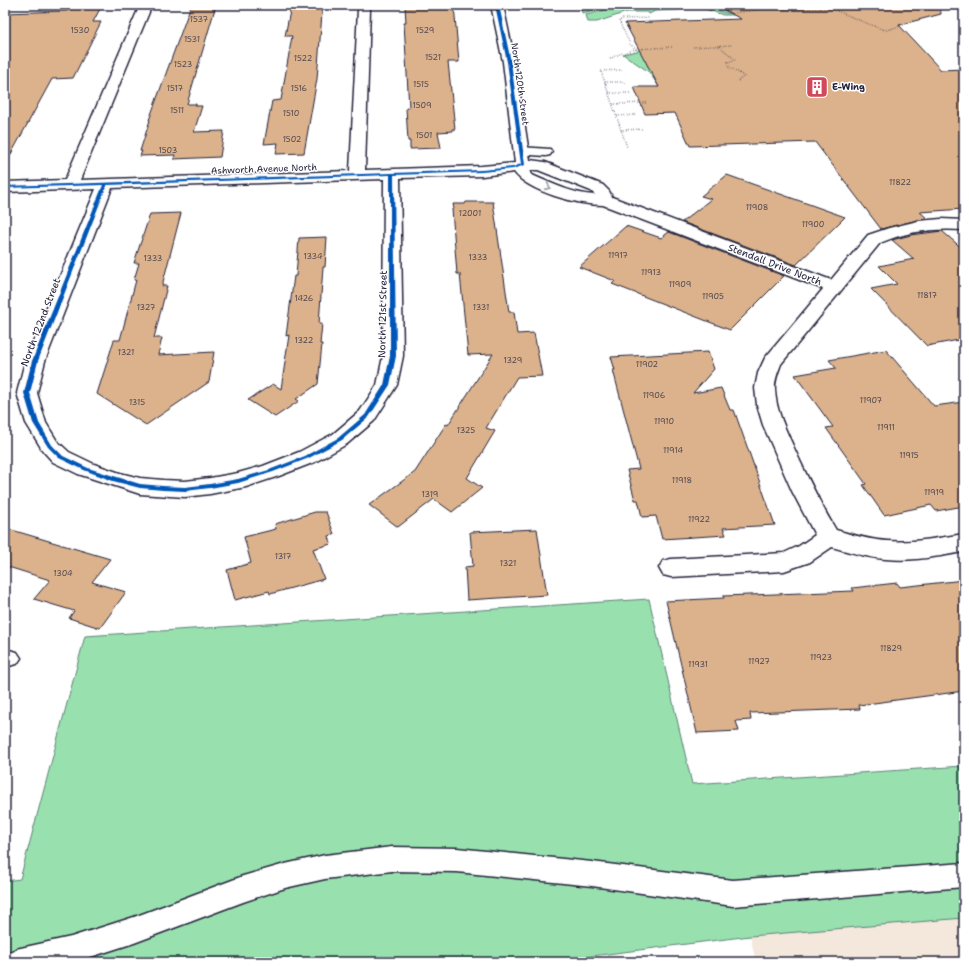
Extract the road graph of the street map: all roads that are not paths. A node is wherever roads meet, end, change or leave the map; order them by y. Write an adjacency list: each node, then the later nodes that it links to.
1 (146, 5): 9 (street)
2 (497, 5): 5 (street, North 120th Street)
3 (364, 9): 7 (street)
4 (546, 152): 5 (lane)
5 (522, 158): 6 (street, Ashworth Avenue North); 12 (street, Stendall Drive North)
6 (392, 174): 7 (street, Ashworth Avenue North); 13 (street, North 121st Street)
7 (357, 175): 8 (street, Ashworth Avenue North)
8 (106, 183): 9 (street, Ashworth Avenue North); 13 (street, North 122nd Street)
9 (71, 184): 10 (street, Ashworth Avenue North)
10 (5, 187)
11 (964, 225): 12 (street)
12 (833, 287): 14 (street, Stendall Drive North)
13 (185, 489)
14 (828, 537): 15 (street); 16 (street)
15 (964, 543)
16 (671, 568)
17 (964, 874): 18 (lane)
18 (16, 962)

